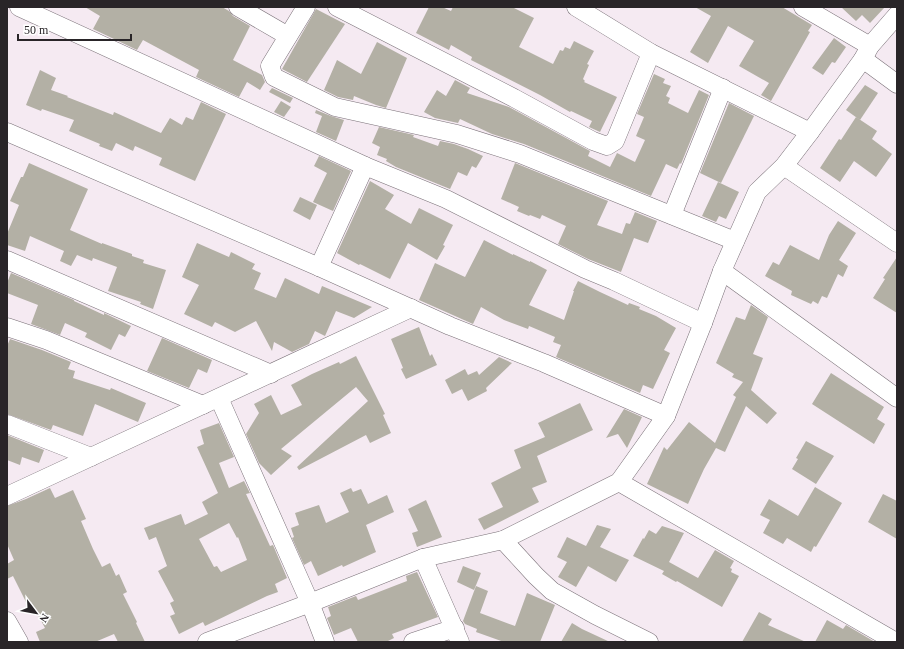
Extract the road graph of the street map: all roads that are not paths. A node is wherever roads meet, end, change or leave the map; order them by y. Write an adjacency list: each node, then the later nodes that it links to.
1 (19, 7): 15 (street)
2 (238, 7): 8 (street)
3 (306, 7): 8 (street)
4 (337, 7): 9 (street)
5 (576, 7): 9 (street)
6 (803, 7): 10 (street)
7 (897, 15): 10 (street)
8 (288, 36): 17 (street)
9 (651, 53): 12 (street)
10 (866, 53): 11 (street); 14 (street)
11 (897, 84)
12 (723, 88): 14 (street); 17 (street)
13 (7, 132): 21 (street)
14 (810, 132): 16 (street)
15 (365, 166): 21 (street); 24 (street)
16 (784, 166): 18 (street); 19 (street)
17 (672, 215): 18 (street)
18 (735, 241): 22 (street)
19 (897, 243)
20 (7, 260): 26 (street)
21 (319, 267): 23 (street)
22 (722, 271): 24 (street); 27 (street)
23 (411, 308): 26 (street); 29 (street)
24 (703, 323): 29 (street)
25 (7, 326): 28 (street)
26 (270, 374): 28 (street)
27 (897, 398)
28 (211, 401): 31 (street); 36 (street)
29 (666, 416): 32 (street)
30 (7, 424): 31 (street)
31 (91, 457): 33 (street)
32 (619, 482): 34 (street); 44 (street)
33 (7, 496)
34 (503, 540): 35 (street); 43 (street)
35 (423, 558): 36 (street); 38 (street)
36 (310, 603): 40 (street); 41 (street)
37 (7, 621): 39 (street)
38 (457, 635): 42 (street)
39 (19, 642)
40 (208, 642)
41 (325, 642)
42 (413, 642)
43 (649, 642)
44 (896, 642)

